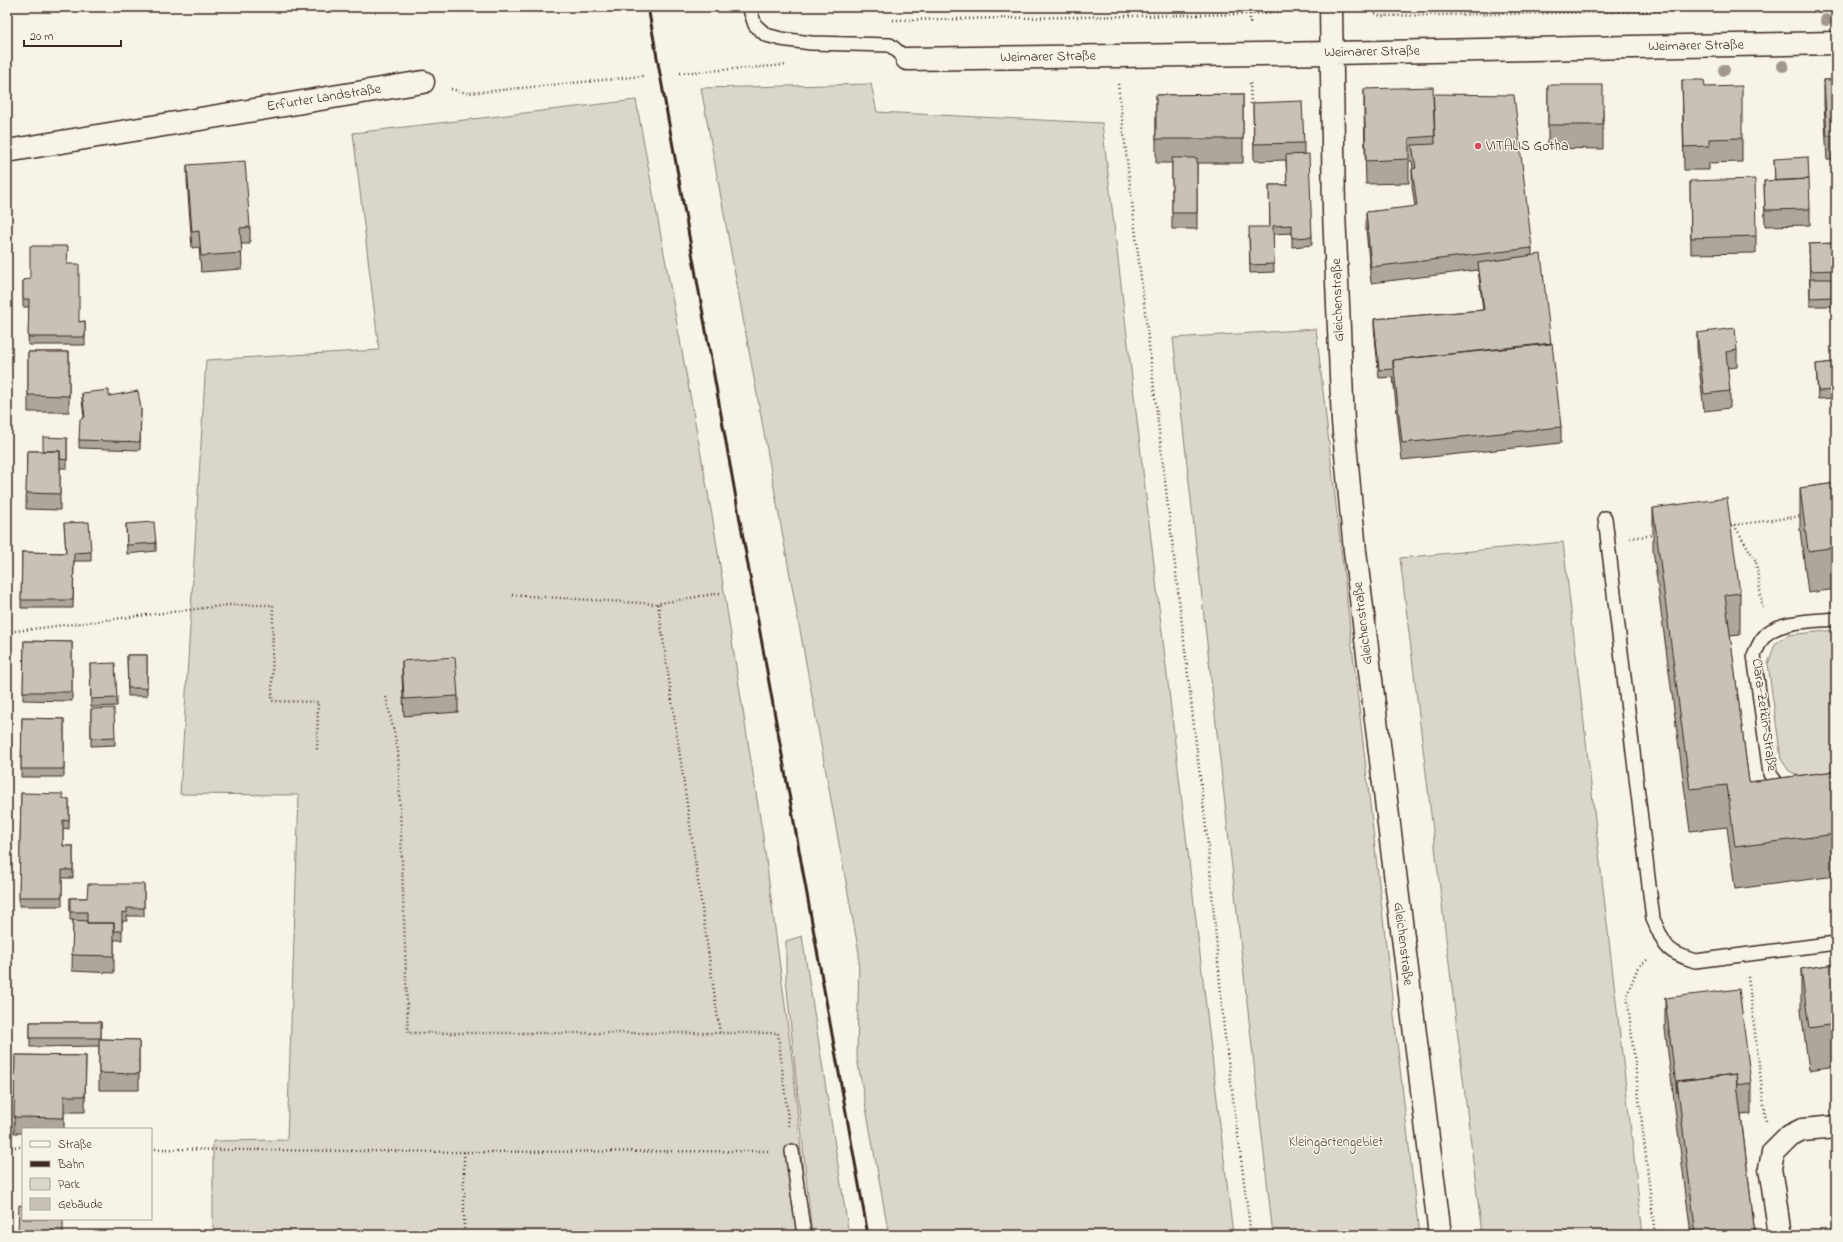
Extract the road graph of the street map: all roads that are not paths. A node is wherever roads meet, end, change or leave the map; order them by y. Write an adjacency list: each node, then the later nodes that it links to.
1 (749, 7): 5 (lane)
2 (1331, 7): 4 (street, Gleichenstraße)
3 (1836, 43): 4 (street, Weimarer Straße)
4 (1332, 53): 5 (street, Weimarer Straße); 15 (street, Gleichenstraße)
5 (907, 59)
6 (423, 82): 7 (street, Erfurter Landstraße)
7 (7, 151)
8 (1605, 518): 11 (lane)
9 (1836, 619): 10 (lane, Clara-Zetkin-Straße)
10 (1799, 791)
11 (1836, 943)
12 (1836, 1126): 16 (street)
13 (792, 1151): 14 (lane)
14 (804, 1235)
15 (1440, 1235)
16 (1780, 1235)

